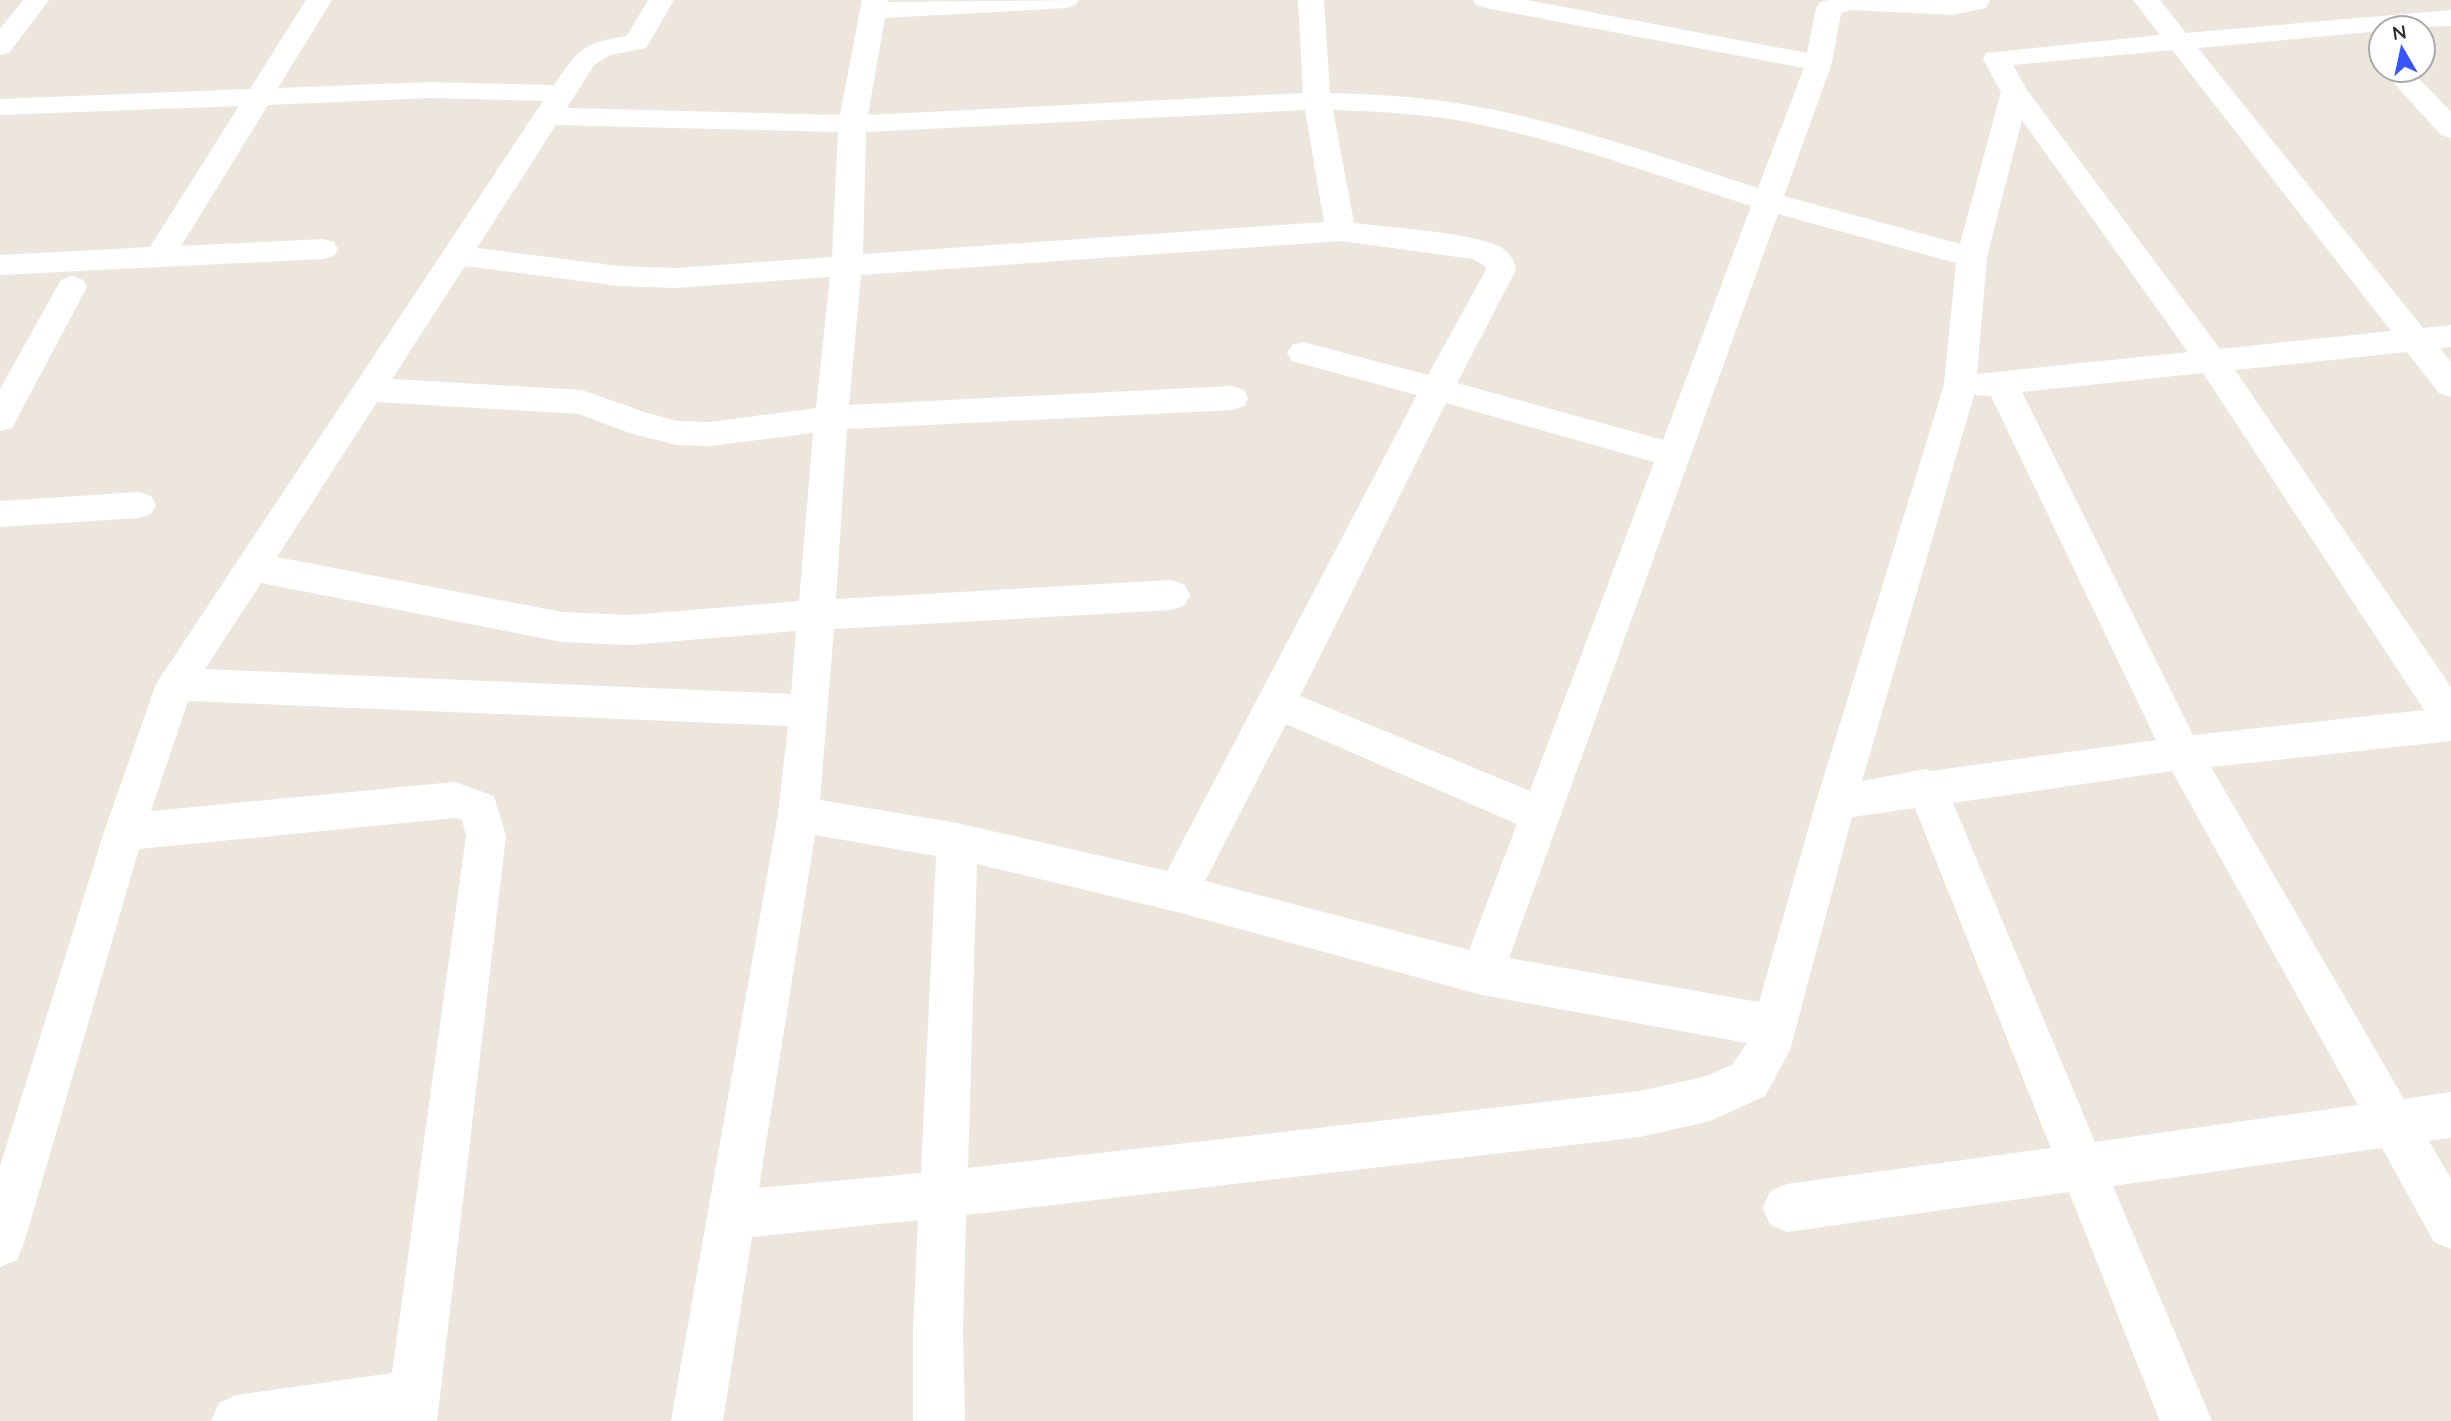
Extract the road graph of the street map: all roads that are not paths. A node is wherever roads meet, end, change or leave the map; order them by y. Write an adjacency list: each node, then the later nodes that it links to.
1 (36, 0): 14 (street)
2 (320, 0): 18 (street)
3 (661, 0): 20 (street)
4 (1066, 0): 10 (street)
5 (1311, 0): 19 (street)
6 (1486, 0): 15 (street)
7 (1978, 0): 15 (street)
8 (2146, 0): 13 (street)
9 (2332, 0): 12 (street)
10 (874, 6): 22 (street)
11 (2451, 19): 12 (street)
12 (2362, 35): 13 (street)
13 (2183, 43): 17 (street); 34 (street)
14 (0, 47)
15 (1819, 63): 24 (street)
16 (2409, 84): 23 (street)
17 (2015, 92): 29 (street); 36 (street)
18 (260, 98): 20 (street); 21 (street); 28 (street)
19 (1317, 101): 22 (street); 24 (street); 25 (street)
20 (555, 105): 22 (street); 27 (street)
21 (0, 107)
22 (852, 124): 30 (street)
23 (2451, 129)
24 (1767, 201): 29 (street); 45 (street)
25 (1341, 231): 30 (street); 40 (street)
26 (323, 249): 28 (street)
27 (455, 255): 30 (street); 41 (street)
28 (159, 257): 31 (street)
29 (1972, 257): 38 (street)
30 (847, 264): 43 (street)
31 (0, 265)
32 (72, 287): 44 (street)
33 (2451, 336): 34 (street)
34 (2414, 341): 36 (street); 39 (street)
35 (1303, 353): 40 (street)
36 (2212, 361): 37 (street); 54 (street)
37 (2002, 384): 38 (street); 55 (street)
38 (1960, 385): 57 (street)
39 (2451, 385)
40 (1437, 389): 45 (street); 52 (street)
41 (369, 390): 43 (street); 48 (street)
42 (1232, 398): 43 (street)
43 (831, 418): 50 (street)
44 (0, 419)
45 (1672, 454): 59 (street)
46 (139, 505): 47 (street)
47 (0, 514)
48 (253, 567): 50 (street); 51 (street)
49 (1172, 595): 50 (street)
50 (816, 615): 53 (street)
51 (176, 684): 53 (street); 60 (street)
52 (1277, 703): 59 (street); 62 (street)
53 (809, 711): 58 (street)
54 (2451, 721): 55 (street)
55 (2182, 753): 56 (street); 66 (street)
56 (1926, 788): 57 (street); 67 (street)
57 (1836, 802): 64 (street)
58 (798, 814): 61 (street); 70 (street)
59 (1539, 814): 63 (street)
60 (124, 832): 72 (street); 73 (street)
61 (957, 841): 62 (street); 68 (street)
62 (1177, 893): 63 (street)
63 (1482, 974): 64 (street)
64 (1774, 1026): 68 (street)
65 (2451, 1115): 66 (street)
66 (2393, 1123): 67 (street); 71 (street)
67 (2082, 1166): 69 (street); 77 (street)
68 (943, 1194): 70 (street); 76 (street)
69 (1787, 1208)
70 (731, 1215): 75 (street)
71 (2451, 1225)
72 (0, 1243)
73 (412, 1408): 74 (street)
74 (237, 1421)
75 (696, 1421)
76 (939, 1421)
77 (2186, 1421)

